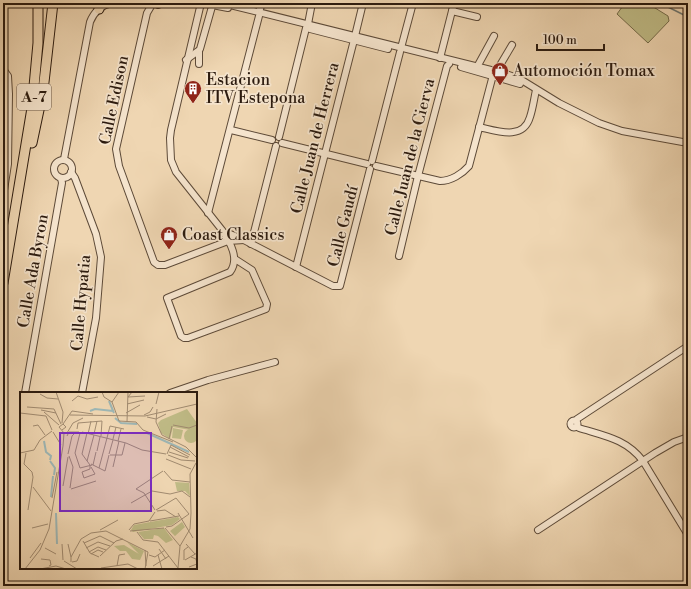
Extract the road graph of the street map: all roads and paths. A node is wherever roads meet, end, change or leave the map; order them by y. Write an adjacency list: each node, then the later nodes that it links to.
1 (33, 3): 54 (highway, A-7)
2 (38, 3): 47 (highway, A-7)
3 (54, 3): 34 (highway)
4 (59, 3): 34 (highway)
5 (112, 3): 16 (street)
6 (153, 3): 7 (street); 51 (street, Calle Edison)
7 (163, 3)
8 (201, 3): 15 (street); 23 (street)
9 (222, 3): 18 (street)
10 (262, 3): 18 (street)
11 (312, 3): 20 (street)
12 (363, 3): 22 (street, Calle Juan de Herrera)
13 (412, 3): 26 (street, Calle Gaudí)
14 (454, 3): 17 (street)
15 (212, 4): 18 (street); 25 (street)
16 (99, 6): 42 (street)
17 (452, 11): 19 (street); 27 (street)
18 (259, 14): 20 (street); 38 (street)
19 (477, 17)
20 (307, 26): 22 (street); 22 (street); 39 (street)
21 (494, 36): 32 (street)
22 (354, 38): 26 (street); 41 (street, Calle Juan de Herrera)
23 (191, 40): 25 (street); 29 (street)
24 (512, 45): 35 (street)
25 (200, 49): 29 (street); 30 (street)
26 (401, 50): 27 (street); 28 (street); 43 (street, Calle Gaudí)
27 (440, 58): 28 (street); 32 (street)
28 (428, 59): 31 (street)
29 (186, 60): 49 (street)
30 (199, 64)
31 (449, 64): 35 (street); 45 (street, Calle Juan de la Cierva)
32 (477, 67): 35 (street)
33 (3, 68): 48 (street)
34 (46, 72): 47 (highway, A-7)
35 (494, 73): 36 (street); 36 (street); 37 (street)
36 (536, 90): 37 (street); 40 (street)
37 (479, 127): 45 (street)
38 (231, 130): 39 (street); 49 (street)
39 (277, 141): 41 (street); 53 (street)
40 (688, 143)
41 (324, 153): 43 (street); 57 (street, Calle Juan de Herrera)
42 (64, 160): 44 (street); 46 (street)
43 (371, 165): 45 (street); 57 (street, Calle Gaudí)
44 (71, 172): 46 (street); 62 (street, Calle Hypatia)
45 (418, 176): 55 (street, Calle Juan de la Cierva)
46 (60, 178): 61 (street, Calle Ada Byron)
47 (19, 191): 58 (highway, A-7)
48 (3, 198)
49 (208, 213): 50 (street)
50 (224, 234): 51 (street); 52 (street)
51 (228, 240): 52 (street); 56 (street)
52 (244, 240): 53 (street)
53 (251, 244): 57 (street)
54 (3, 249)
55 (399, 256)
56 (235, 259): 56 (street)
57 (296, 267)
58 (3, 283)
59 (688, 346): 65 (street)
60 (275, 362): 63 (street)
61 (25, 392)
62 (82, 392)
63 (173, 392)
64 (688, 437): 65 (street)
65 (644, 462): 66 (street); 67 (street)
66 (538, 530)
67 (688, 535)

